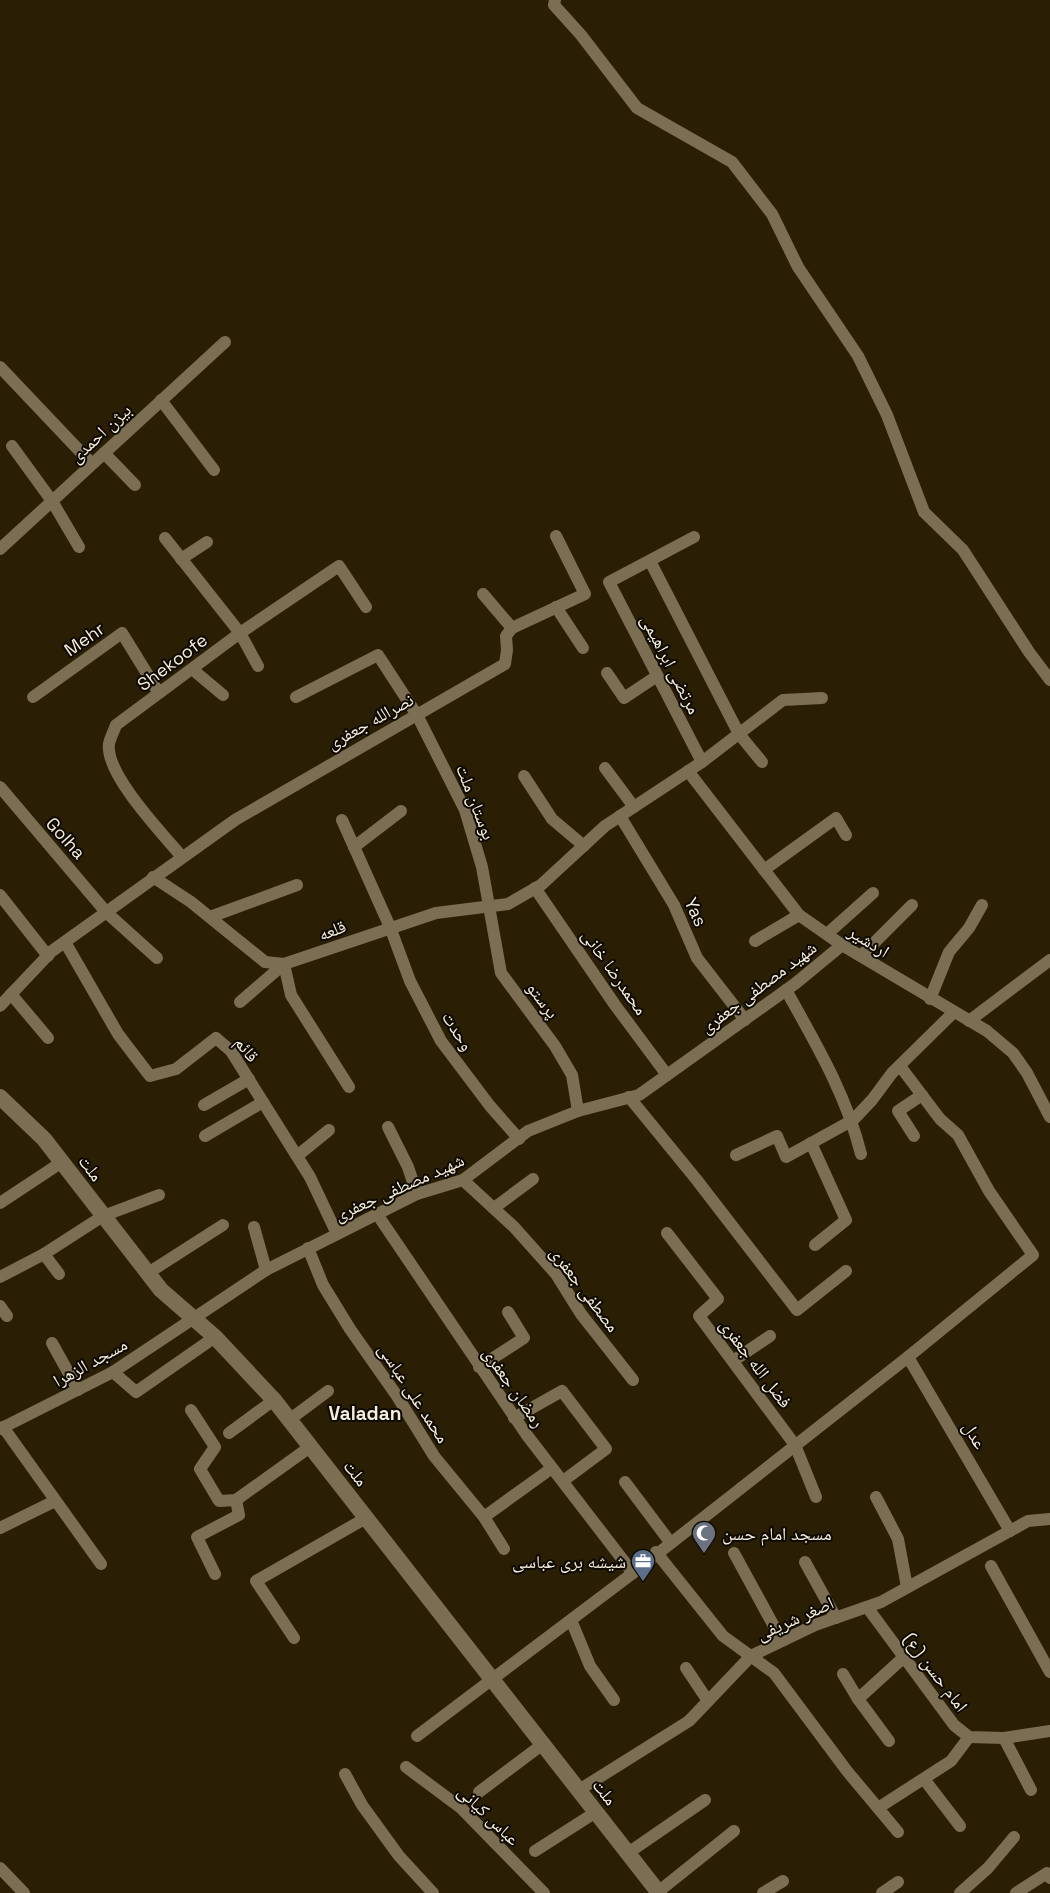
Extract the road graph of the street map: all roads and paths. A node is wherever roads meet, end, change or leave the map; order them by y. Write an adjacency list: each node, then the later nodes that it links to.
1 (555, 0): 29 (street)
2 (224, 342): 4 (street, بیژن احمدی)
3 (0, 367): 7 (street)
4 (161, 400): 6 (street, بیژن احمدی); 8 (street)
5 (12, 446): 10 (street)
6 (104, 453): 7 (street, بیژن احمدی); 9 (street)
7 (92, 464): 10 (street, بیژن احمدی)
8 (214, 470)
9 (135, 486)
10 (52, 501): 15 (street); 16 (street, بیژن احمدی)
11 (556, 536): 21 (street)
12 (694, 537): 18 (street)
13 (165, 538): 17 (street)
14 (207, 542): 17 (street)
15 (79, 546)
16 (0, 549)
17 (181, 559): 23 (street)
18 (650, 561): 28 (street, مرتضی ابراهیمی); 36 (street)
19 (483, 594): 22 (street)
20 (366, 607): 23 (street, Shekoofe)
21 (556, 607): 22 (street); 24 (street)
22 (512, 628): 35 (street, نصرالله جعفری)
23 (240, 633): 25 (street); 26 (street, Shekoofe)
24 (583, 648)
25 (258, 666)
26 (192, 669): 30 (street, Shekoofe); 31 (street)
27 (607, 673): 28 (street)
28 (657, 676): 37 (street, مرتضی ابراهیمی)
29 (1050, 680)
30 (159, 693): 32 (street, Mehr); 50 (street, Shekoofe)
31 (223, 695)
32 (33, 697)
33 (296, 697): 35 (street, بوستان ملت)
34 (822, 698): 36 (street)
35 (417, 714): 50 (street, نصرالله جعفری); 59 (street, بوستان ملت)
36 (739, 734): 37 (street); 38 (street)
37 (702, 762): 40 (street, قلعه)
38 (762, 762)
39 (605, 768): 43 (street)
40 (688, 771): 43 (street, قلعه); 51 (street, اردشیر)
41 (524, 776): 48 (street)
42 (0, 787): 60 (street, Golha)
43 (634, 807): 45 (street, قلعه)
44 (400, 811): 49 (street)
45 (620, 816): 48 (street, قلعه); 79 (street, Yas)
46 (342, 820): 49 (street, وحدت)
47 (846, 835): 51 (street)
48 (584, 846): 54 (street, قلعه)
49 (354, 847): 63 (street, وحدت)
50 (182, 857): 52 (street, نصرالله جعفری)
51 (764, 870): 61 (street, اردشیر)
52 (153, 877): 60 (street); 62 (street)
53 (297, 885): 62 (street)
54 (535, 888): 59 (street, قلعه); 83 (street, محمدرضا خانی)
55 (873, 892): 64 (street)
56 (0, 895): 68 (street)
57 (912, 905): 69 (street)
58 (982, 905): 75 (street)
59 (488, 907): 63 (street, قلعه); 91 (street, پرستو)
60 (106, 912): 66 (street); 70 (street, Golha)
61 (799, 915): 64 (street, اردشیر); 65 (street)
62 (210, 918): 72 (street)
63 (390, 927): 72 (street, قلعه); 98 (street, وحدت)
64 (827, 934): 67 (street, اردشیر)
65 (755, 941)
66 (65, 942): 68 (street); 84 (street, قائم)
67 (842, 945): 69 (street, اردشیر); 73 (street, شهید مصطفی جعفری)
68 (48, 956): 74 (street)
69 (861, 956): 75 (street, اردشیر)
70 (158, 958)
71 (1050, 960): 80 (street)
72 (284, 964): 76 (street); 85 (street)
73 (786, 990): 79 (street, شهید مصطفی جعفری); 93 (street)
74 (11, 994): 77 (street); 81 (street)
75 (930, 999): 78 (street, اردشیر)
76 (240, 1002)
77 (0, 1006)
78 (954, 1012): 80 (street, اردشیر); 82 (street)
79 (745, 1020): 83 (street, شهید مصطفی جعفری)
80 (969, 1021): 92 (street, اردشیر)
81 (48, 1038)
82 (900, 1066): 86 (street); 93 (street)
83 (667, 1075): 87 (street, شهید مصطفی جعفری)
84 (249, 1080): 89 (street, قائم); 90 (street)
85 (349, 1087)
86 (922, 1095): 97 (street); 129 (street)
87 (629, 1097): 91 (street, شهید مصطفی جعفری); 120 (street)
88 (0, 1098): 103 (street, ملت)
89 (263, 1102): 96 (street); 102 (street, قائم)
90 (204, 1104)
91 (578, 1111): 98 (street, شهید مصطفی جعفری)
92 (1050, 1117)
93 (853, 1120): 99 (street); 100 (street)
94 (388, 1127): 106 (street)
95 (329, 1130): 102 (street)
96 (205, 1136)
97 (914, 1136)
98 (519, 1139): 104 (street, شهید مصطفی جعفری)
99 (811, 1143): 101 (street); 116 (street)
100 (862, 1154)
101 (736, 1155)
102 (297, 1156): 115 (street, قائم)
103 (62, 1162): 108 (street); 111 (street, ملت)
104 (463, 1180): 106 (street, شهید مصطفی جعفری); 109 (street, مصطفی جعفری)
105 (534, 1180): 109 (street)
106 (417, 1194): 110 (street, شهید مصطفی جعفری)
107 (159, 1195): 111 (street)
108 (0, 1203)
109 (494, 1208): 133 (street, مصطفی جعفری)
110 (377, 1214): 115 (street, شهید مصطفی جعفری); 131 (street, رمضان جعفری)
111 (103, 1216): 118 (street); 121 (street, ملت)
112 (223, 1225): 121 (street)
113 (254, 1226): 119 (street)
114 (668, 1233): 130 (street, فضل الله جعفری)
115 (337, 1234): 117 (street, شهید مصطفی جعفری)
116 (815, 1245)
117 (308, 1248): 119 (street, شهید مصطفی جعفری); 152 (street, محمد علی عباسی)
118 (44, 1254): 122 (street); 123 (street)
119 (266, 1270): 125 (street, شهید مصطفی جعفری)
120 (846, 1271)
121 (148, 1273): 125 (street, ملت)
122 (59, 1274)
123 (0, 1276)
124 (508, 1312): 131 (street)
125 (192, 1318): 127 (street, ملت); 132 (street, مسجد الزهرا)
126 (770, 1336): 130 (street)
127 (215, 1337): 132 (street); 136 (street, ملت)
128 (52, 1343): 134 (street)
129 (908, 1357): 142 (street); 155 (street, عدل)
130 (733, 1361): 142 (street, فضل الله جعفری)
131 (479, 1367): 138 (street, رمضان جعفری)
132 (113, 1372): 134 (street, مسجد الزهرا)
133 (633, 1380)
134 (78, 1390): 140 (street, مسجد الزهرا)
135 (328, 1391): 139 (street)
136 (274, 1400): 139 (street, ملت); 141 (street)
137 (191, 1410): 149 (street)
138 (514, 1418): 144 (street, رمضان جعفری); 145 (street)
139 (289, 1420): 143 (street, ملت)
140 (1, 1428): 150 (street)
141 (229, 1433)
142 (795, 1445): 147 (street, فضل الله جعفری); 156 (street)
143 (310, 1447): 149 (street); 151 (street, ملت)
144 (552, 1468): 145 (street, رمضان جعفری); 152 (street)
145 (563, 1482): 163 (street, رمضان جعفری)
146 (625, 1482): 156 (street)
147 (816, 1497)
148 (876, 1497): 165 (street)
149 (236, 1500): 164 (street)
150 (56, 1501): 154 (street); 161 (street)
151 (366, 1518): 169 (street); 176 (street, ملت)
152 (484, 1518): 157 (street, محمد علی عباسی)
153 (1050, 1519): 155 (street, اصغر شریفی)
154 (0, 1528)
155 (1010, 1531): 165 (street, اصغر شریفی)
156 (670, 1542): 158 (street)
157 (504, 1549)
158 (656, 1552): 163 (street); 171 (street)
159 (734, 1553): 170 (street)
160 (805, 1562): 167 (street)
161 (101, 1564)
162 (991, 1566): 174 (street)
163 (633, 1573): 168 (street)
164 (215, 1574)
165 (907, 1587): 166 (street, اصغر شریفی)
166 (867, 1607): 167 (street, اصغر شریفی); 172 (street, امام حسن (ع))
167 (836, 1618): 170 (street, اصغر شریفی)
168 (571, 1620): 176 (street); 178 (street)
169 (294, 1638)
170 (782, 1641): 171 (street, اصغر شریفی)
171 (751, 1656): 179 (street, اصغر شریفی); 193 (street)
172 (903, 1658): 177 (street); 182 (street, امام حسن (ع))
173 (686, 1668): 179 (street)
174 (1050, 1672)
175 (843, 1674): 177 (street)
176 (493, 1680): 181 (street); 185 (street, ملت)
177 (858, 1699): 184 (street)
178 (614, 1700)
179 (708, 1701): 189 (street, اصغر شریفی)
180 (1050, 1731): 183 (street, امام حسن (ع))
181 (417, 1736)
182 (969, 1737): 183 (street, امام حسن (ع)); 188 (street)
183 (1004, 1738): 190 (street)
184 (889, 1740)
185 (542, 1744): 189 (street, ملت); 191 (street)
186 (406, 1767): 208 (street, عباس کیانی)
187 (345, 1774): 207 (street)
188 (924, 1779): 193 (street); 195 (street)
189 (579, 1790): 194 (street, ملت)
190 (1031, 1790)
191 (480, 1792)
192 (705, 1800): 200 (street)
193 (878, 1808): 197 (street)
194 (596, 1812): 199 (street); 200 (street, ملت)
195 (960, 1826)
196 (734, 1830): 205 (street)
197 (898, 1832)
198 (1014, 1837): 211 (street)
199 (535, 1851)
200 (628, 1854): 205 (street, ملت)
201 (0, 1868): 206 (street)
202 (1050, 1878): 212 (street)
203 (783, 1880): 209 (street)
204 (898, 1882): 210 (street)
205 (658, 1892)
206 (24, 1893)
207 (433, 1893)
208 (544, 1893)
209 (763, 1893)
210 (882, 1893)
211 (960, 1893)
212 (1016, 1893)

